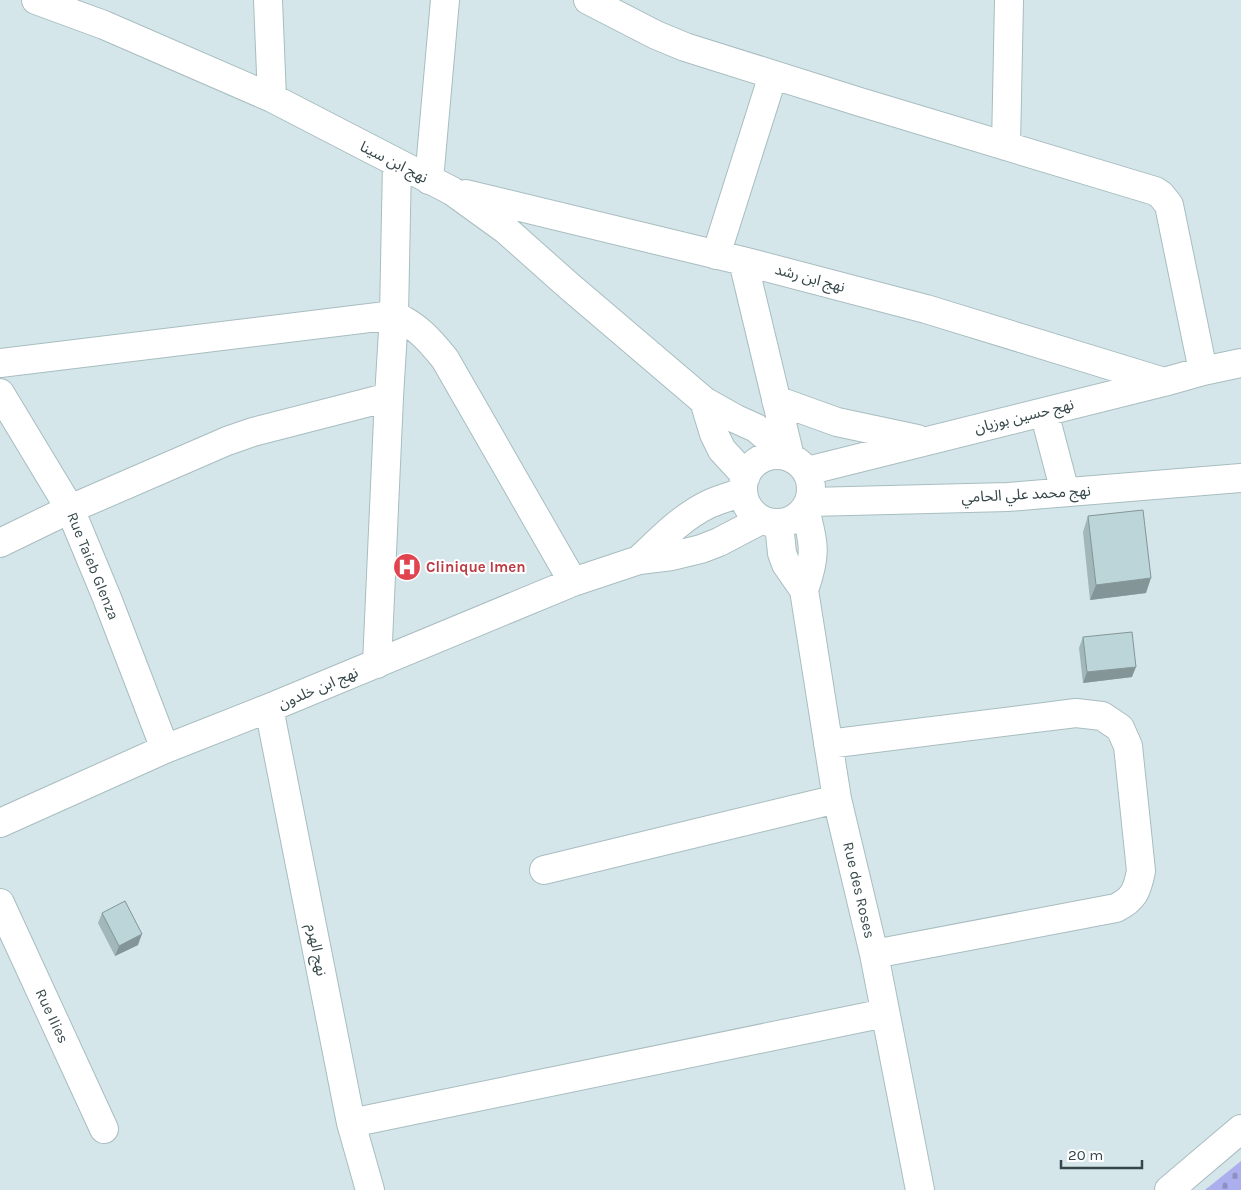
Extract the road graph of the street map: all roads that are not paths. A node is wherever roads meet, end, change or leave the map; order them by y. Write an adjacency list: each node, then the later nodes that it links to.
1 (36, 0): 7 (street, نهج ابن سينا)
2 (268, 0): 7 (street)
3 (445, 0): 10 (street)
4 (588, 0): 6 (street)
5 (1008, 0): 8 (street)
6 (773, 75): 8 (street); 11 (street)
7 (272, 98): 9 (street, نهج ابن سينا)
8 (1006, 146): 16 (street)
9 (397, 164): 10 (street, نهج ابن سينا); 13 (street)
10 (441, 185): 11 (street, نهج ابن رشد); 21 (street, نهج ابن سينا)
11 (716, 255): 12 (street, نهج ابن رشد)
12 (743, 261): 17 (street, نهج ابن رشد); 20 (street)
13 (394, 315): 14 (street); 19 (street); 33 (street)
14 (0, 363)
15 (1241, 363): 16 (street, نهج حسين بوزيان)
16 (1203, 371): 17 (street, نهج حسين بوزيان)
17 (1164, 382): 22 (street, نهج حسين بوزيان)
18 (0, 393): 29 (street, Rue Taieb Glenza)
19 (389, 397): 29 (street); 35 (street)
20 (776, 400): 23 (street); 24 (street)
21 (704, 401): 24 (street, نهج ابن سينا); 26 (street)
22 (1044, 412): 23 (street, نهج حسين بوزيان); 27 (street)
23 (924, 441): 24 (street, نهج حسين بوزيان)
24 (792, 461): 26 (street); 28 (street)
25 (1241, 478): 27 (street, نهج محمد علي الحامي)
26 (744, 484): 30 (street); 32 (street, نهج ابن خلدون)
27 (1065, 492): 28 (street, نهج محمد علي الحامي)
28 (808, 506): 30 (street); 34 (street, Rue des Roses)
29 (70, 509): 31 (street); 38 (street, Rue Taieb Glenza)
30 (770, 522): 32 (street, نهج ابن خلدون); 34 (street, Rue des Roses)
31 (0, 542)
32 (639, 560): 33 (street, نهج ابن خلدون)
33 (574, 582): 35 (street, نهج ابن خلدون)
34 (804, 590): 37 (street, Rue des Roses)
35 (377, 664): 36 (street, نهج ابن خلدون)
36 (269, 708): 38 (street, نهج ابن خلدون); 45 (street, نهج الهرم)
37 (828, 744): 39 (street, Rue des Roses); 43 (street)
38 (165, 748): 40 (street, نهج ابن خلدون)
39 (837, 799): 41 (street); 43 (street, Rue des Roses)
40 (0, 823)
41 (544, 870)
42 (0, 904): 46 (street, Rue Ilies)
43 (874, 954): 44 (street, Rue des Roses)
44 (885, 1013): 45 (street); 49 (street, Rue des Roses)
45 (351, 1123): 48 (street, نهج الهرم)
46 (104, 1129)
47 (1241, 1129): 50 (street)
48 (370, 1190)
49 (920, 1190)
50 (1169, 1190)

